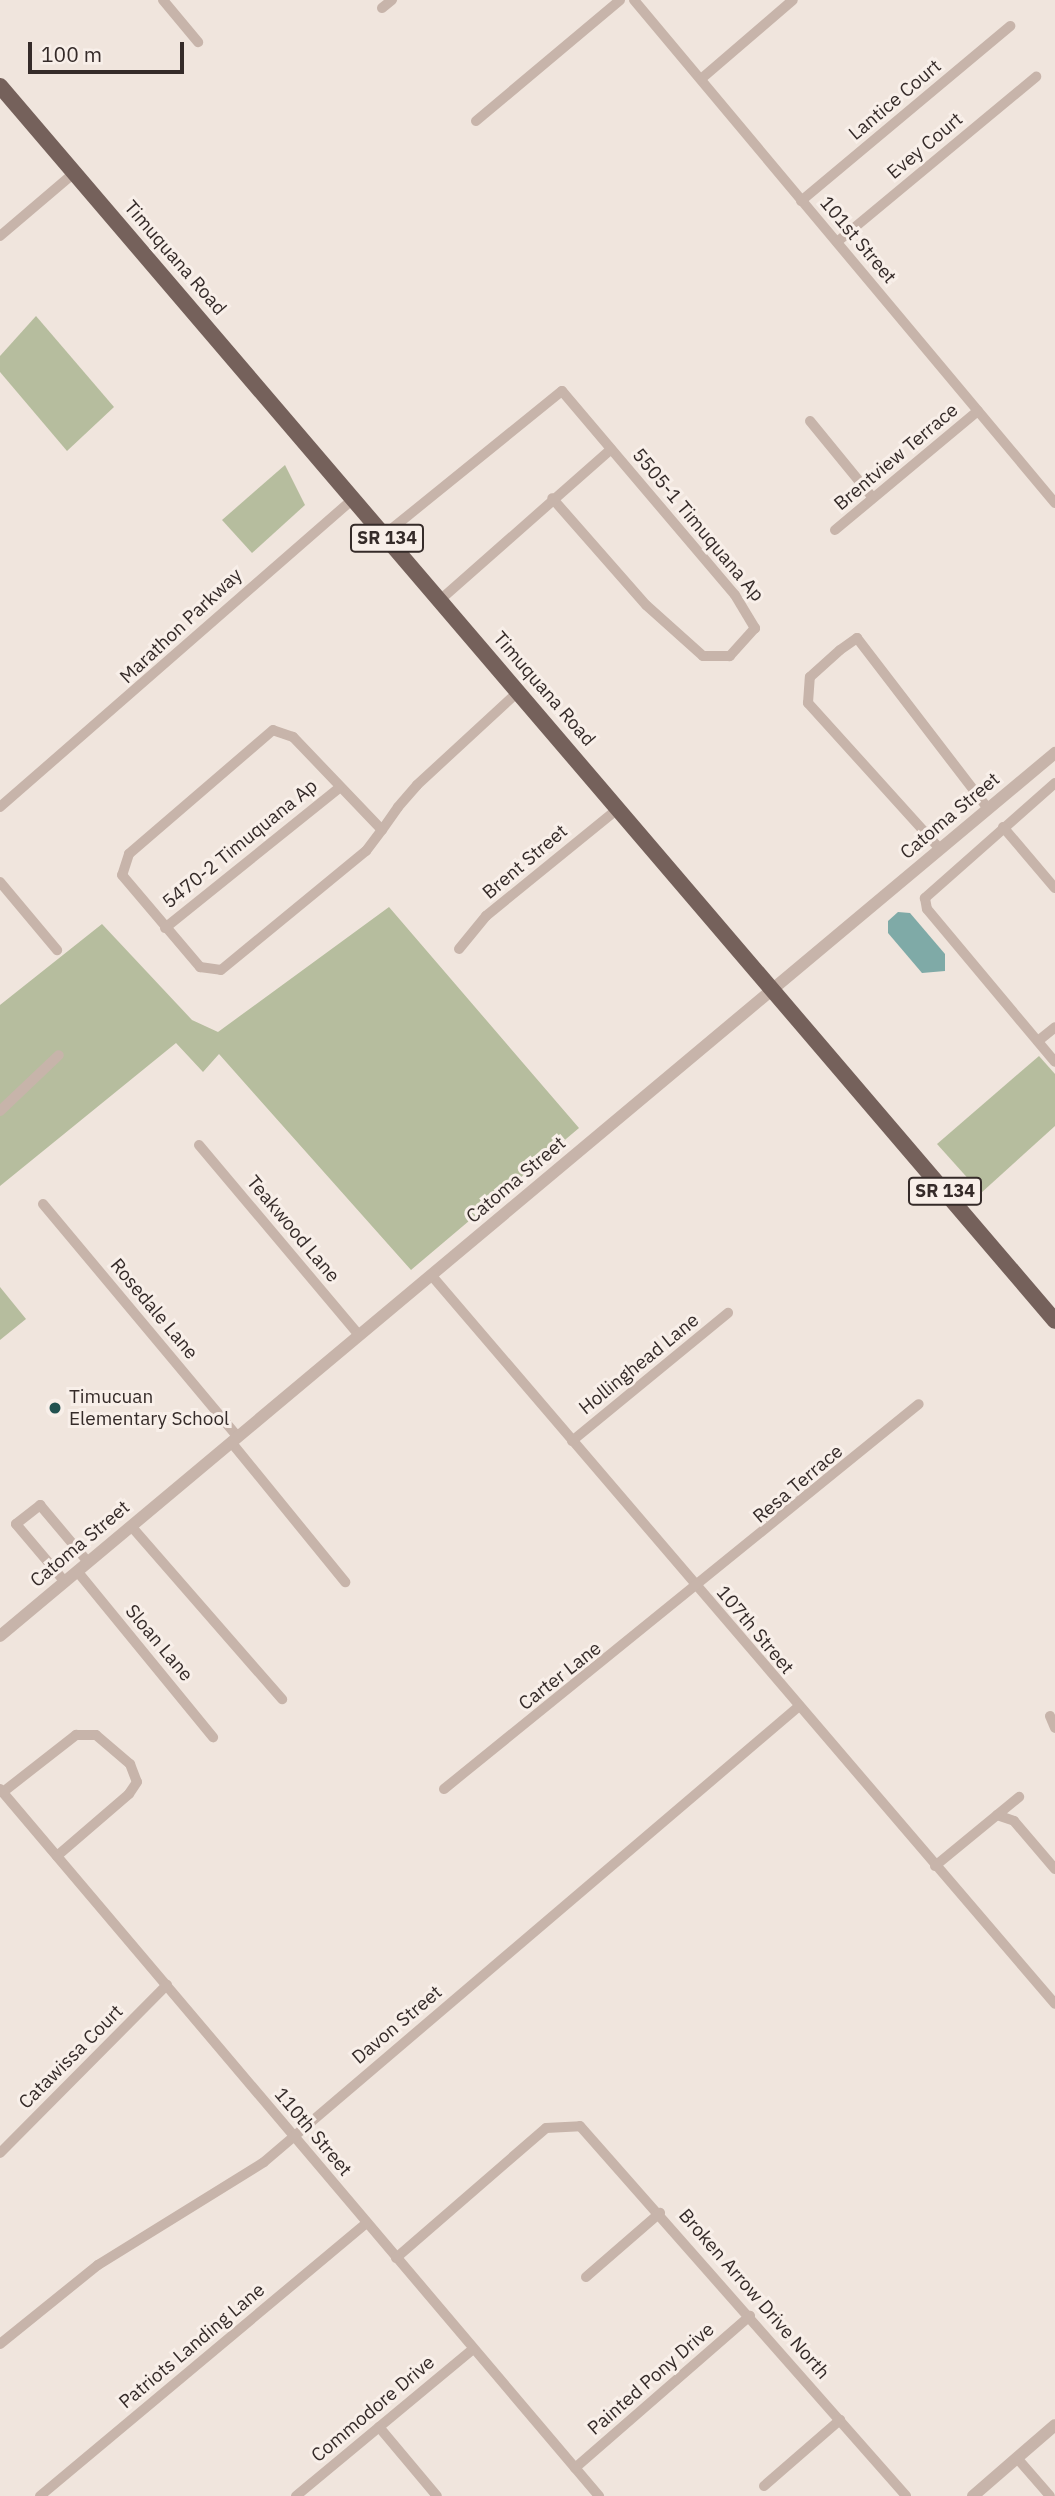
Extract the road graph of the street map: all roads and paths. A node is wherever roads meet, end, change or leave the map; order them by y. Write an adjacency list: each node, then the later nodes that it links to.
1 (163, 0): 8 (street)
2 (392, 0): 6 (street)
3 (621, 0): 12 (street)
4 (634, 0): 10 (street, 101st Street)
5 (793, 0): 10 (street)
6 (382, 8)
7 (1010, 26): 14 (street, Lantice Court)
8 (198, 42)
9 (1036, 77): 16 (street, Evey Court)
10 (701, 79): 14 (street, 101st Street)
11 (0, 86): 13 (main road, Timuquana Road / SR 134)
12 (476, 121)
13 (74, 173): 15 (street); 20 (main road, Timuquana Road / SR 134)
14 (802, 201): 16 (street, 101st Street)
15 (0, 236)
16 (837, 242): 17 (street, 101st Street)
17 (978, 411): 22 (street, Brentview Terrace); 23 (street, 101st Street)
18 (810, 421): 22 (street)
19 (611, 449): 21 (street, 5505-1 Timuquana Ap); 21 (street, 5505-1 Timuquana Ap); 25 (street)
20 (354, 498): 25 (main road, Timuquana Road / SR 134); 31 (street, Marathon Parkway)
21 (552, 498): 26 (street, 5505-1 Timuquana Ap)
22 (873, 498): 24 (street, Brentview Terrace)
23 (1055, 503)
24 (835, 530)
25 (384, 534): 26 (main road, Timuquana Road / SR 134)
26 (440, 600): 27 (main road, Timuquana Road / SR 134)
27 (519, 691): 32 (main road, Timuquana Road / SR 134); 35 (street)
28 (1055, 753): 33 (street, Catoma Street)
29 (1055, 783): 34 (street)
30 (338, 788): 35 (street); 39 (street, 5470-2 Timuquana Ap); 39 (street)
31 (0, 807)
32 (619, 808): 40 (street, Brent Street); 42 (main road, Timuquana Road / SR 134)
33 (988, 808): 36 (street, Catoma Street); 36 (street)
34 (1003, 827): 38 (street); 44 (street)
35 (382, 830): 39 (street)
36 (940, 849): 42 (street, Catoma Street)
37 (0, 882): 41 (street)
38 (1055, 888)
39 (164, 928)
40 (460, 948)
41 (57, 950)
42 (773, 989): 50 (street, Catoma Street); 52 (main road, Timuquana Road / SR 134)
43 (1055, 1027): 44 (street)
44 (1038, 1041): 46 (street)
45 (59, 1055): 47 (street)
46 (1055, 1062)
47 (0, 1111)
48 (199, 1145): 53 (street, Teakwood Lane)
49 (43, 1204): 55 (street, Rosedale Lane)
50 (432, 1276): 53 (street, Catoma Street); 56 (street, 107th Street)
51 (728, 1313): 56 (street, Hollinghead Lane)
52 (1054, 1317)
53 (359, 1335): 55 (street, Catoma Street)
54 (919, 1404): 62 (street, Resa Terrace)
55 (235, 1439): 57 (street, Catoma Street); 61 (street, Rosedale Lane)
56 (572, 1441): 62 (street, 107th Street)
57 (131, 1526): 58 (street, Catoma Street); 64 (street)
58 (88, 1562): 59 (street, Catoma Street); 60 (street)
59 (77, 1571): 60 (street, Catoma Street); 68 (street, Sloan Lane)
60 (65, 1582): 63 (street, Catoma Street)
61 (345, 1582)
62 (698, 1590): 65 (street, 107th Street); 69 (street, Carter Lane)
63 (0, 1636)
64 (282, 1699)
65 (798, 1707): 74 (street, 107th Street); 78 (street, Davon Street)
66 (1050, 1716): 67 (street)
67 (1055, 1728)
68 (214, 1737)
69 (444, 1789)
70 (1, 1791): 73 (street, 110th Street); 73 (street)
71 (1019, 1797): 72 (street)
72 (997, 1815): 74 (street); 75 (street)
73 (57, 1856): 76 (street, 110th Street)
74 (935, 1866): 77 (street, 107th Street)
75 (1055, 1869)
76 (167, 1984): 78 (street, 110th Street); 79 (street, Catawissa Court)
77 (1055, 2004)
78 (293, 2136): 81 (street, 110th Street); 85 (street, Davon Street)
79 (0, 2153)
80 (660, 2213): 82 (street, Broken Arrow Drive North); 83 (street); 84 (street, Broken Arrow Drive North)
81 (367, 2222): 82 (street, 110th Street); 93 (street, Patriots Landing Lane)
82 (396, 2258): 86 (street, 110th Street)
83 (586, 2277)
84 (750, 2316): 87 (street, Broken Arrow Drive North); 91 (street, Painted Pony Drive)
85 (0, 2344)
86 (473, 2349): 89 (street, Commodore Drive); 91 (street, 110th Street)
87 (840, 2420): 92 (street); 97 (street, Broken Arrow Drive North)
88 (1055, 2425): 90 (street)
89 (379, 2427): 94 (street, Commodore Drive); 95 (street)
90 (1017, 2458): 98 (street); 99 (street)
91 (575, 2468): 96 (street, 110th Street)
92 (764, 2486)
93 (40, 2496)
94 (296, 2496)
95 (437, 2496)
96 (599, 2496)
97 (906, 2496)
98 (973, 2496)
99 (1049, 2496)

